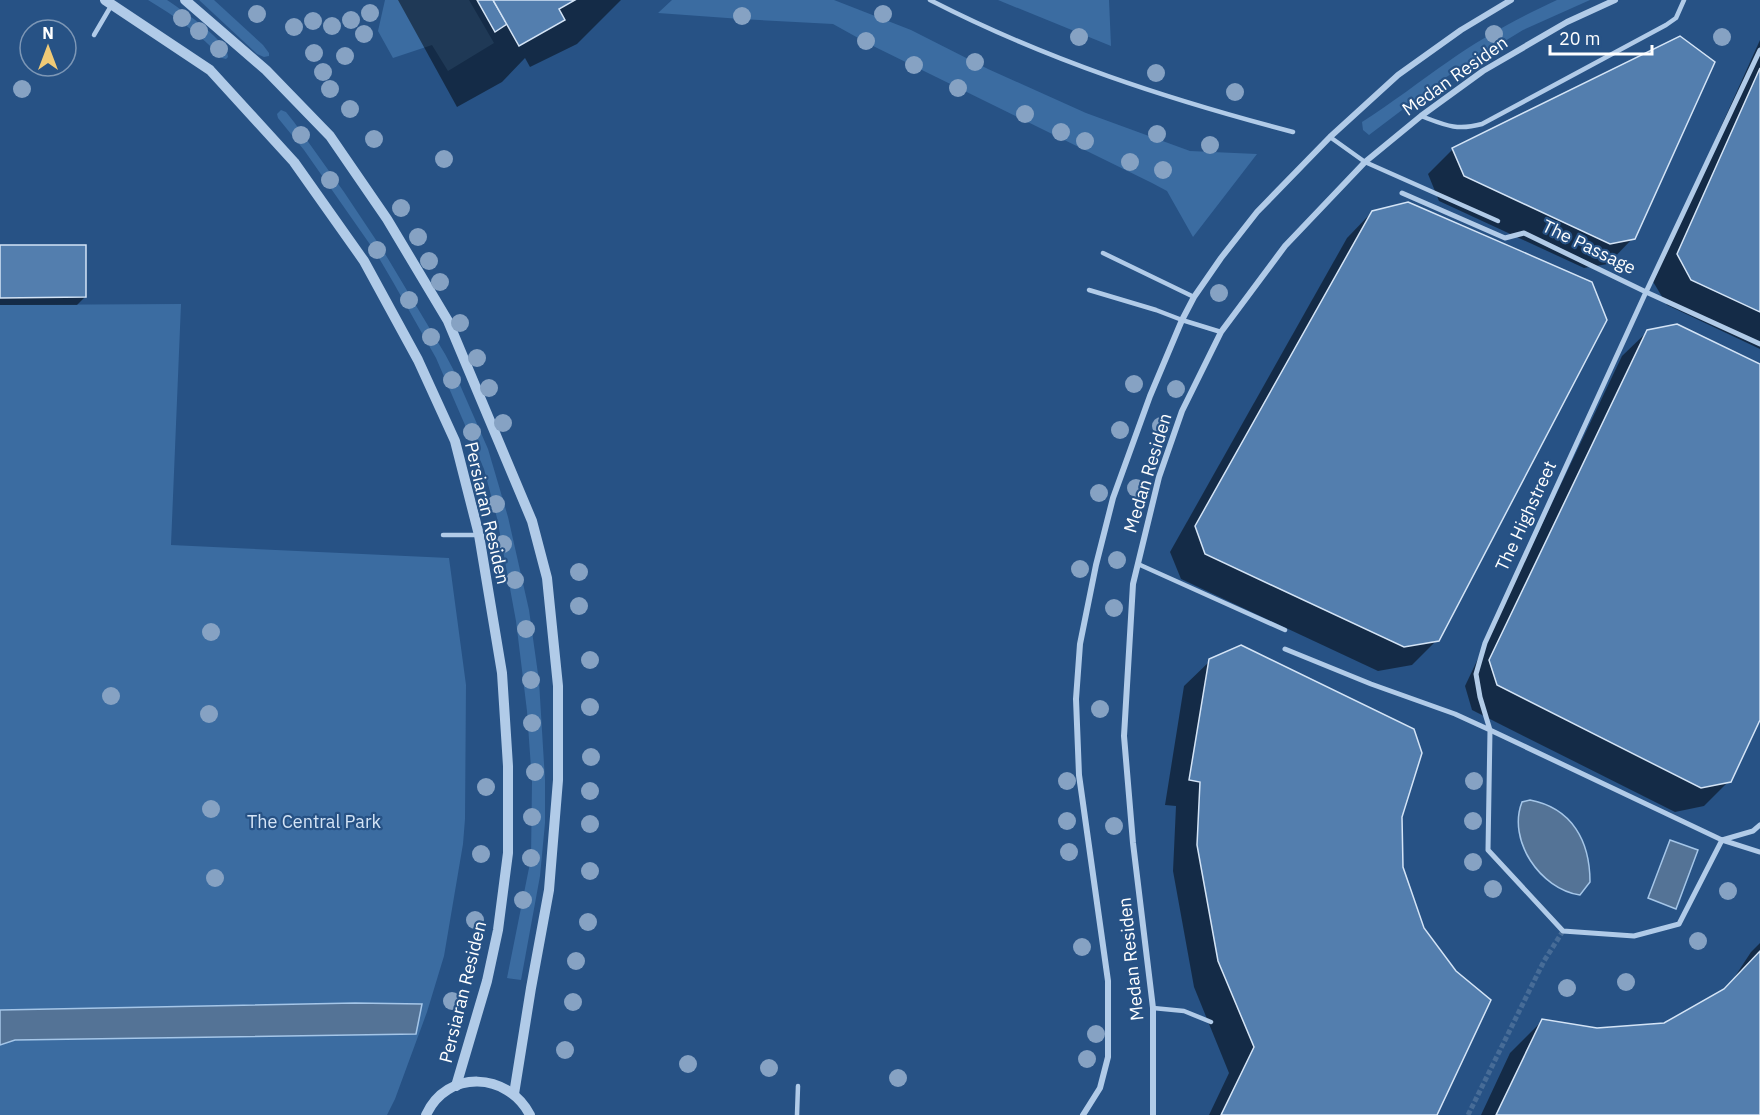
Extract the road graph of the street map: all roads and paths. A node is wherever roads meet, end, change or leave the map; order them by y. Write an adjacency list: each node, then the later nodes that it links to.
1 (185, 0): 35 (street, Persiaran Residen)
2 (930, 0): 10 (lane)
3 (1511, 0): 11 (street, Medan Residen)
4 (1615, 0): 9 (street, Medan Residen)
5 (1684, 0): 9 (lane)
6 (109, 2): 7 (lane); 23 (street, Persiaran Residen)
7 (94, 35)
8 (1760, 50): 17 (street, The Highstreet)
9 (1421, 116): 12 (street, Medan Residen)
10 (1293, 132)
11 (1330, 137): 12 (lane); 18 (street, Medan Residen)
12 (1365, 162): 14 (lane); 20 (street, Medan Residen)
13 (1402, 193): 17 (street, The Passage)
14 (1498, 221)
15 (1103, 253): 18 (lane)
16 (1089, 290): 19 (lane)
17 (1646, 292): 21 (street, The Passage); 27 (street, The Highstreet)
18 (1194, 297): 19 (street, Medan Residen)
19 (1182, 321): 20 (lane); 39 (street, Medan Residen)
20 (1221, 332): 24 (street, Medan Residen)
21 (1760, 344)
22 (443, 535): 23 (lane)
23 (479, 535): 33 (street, Persiaran Residen)
24 (1138, 564): 25 (lane); 31 (street, Medan Residen)
25 (1285, 630)
26 (1285, 649): 27 (street)
27 (1490, 730): 29 (street); 29 (street, The Highstreet)
28 (1760, 825): 29 (street)
29 (1722, 840): 30 (street)
30 (1760, 852)
31 (1153, 1008): 32 (lane); 40 (street, Medan Residen)
32 (1211, 1022)
33 (456, 1086): 35 (street); 36 (street)
34 (798, 1086): 38 (lane)
35 (514, 1094): 37 (street)
36 (426, 1115)
37 (530, 1115)
38 (797, 1115)
39 (1083, 1115)
40 (1153, 1115)

